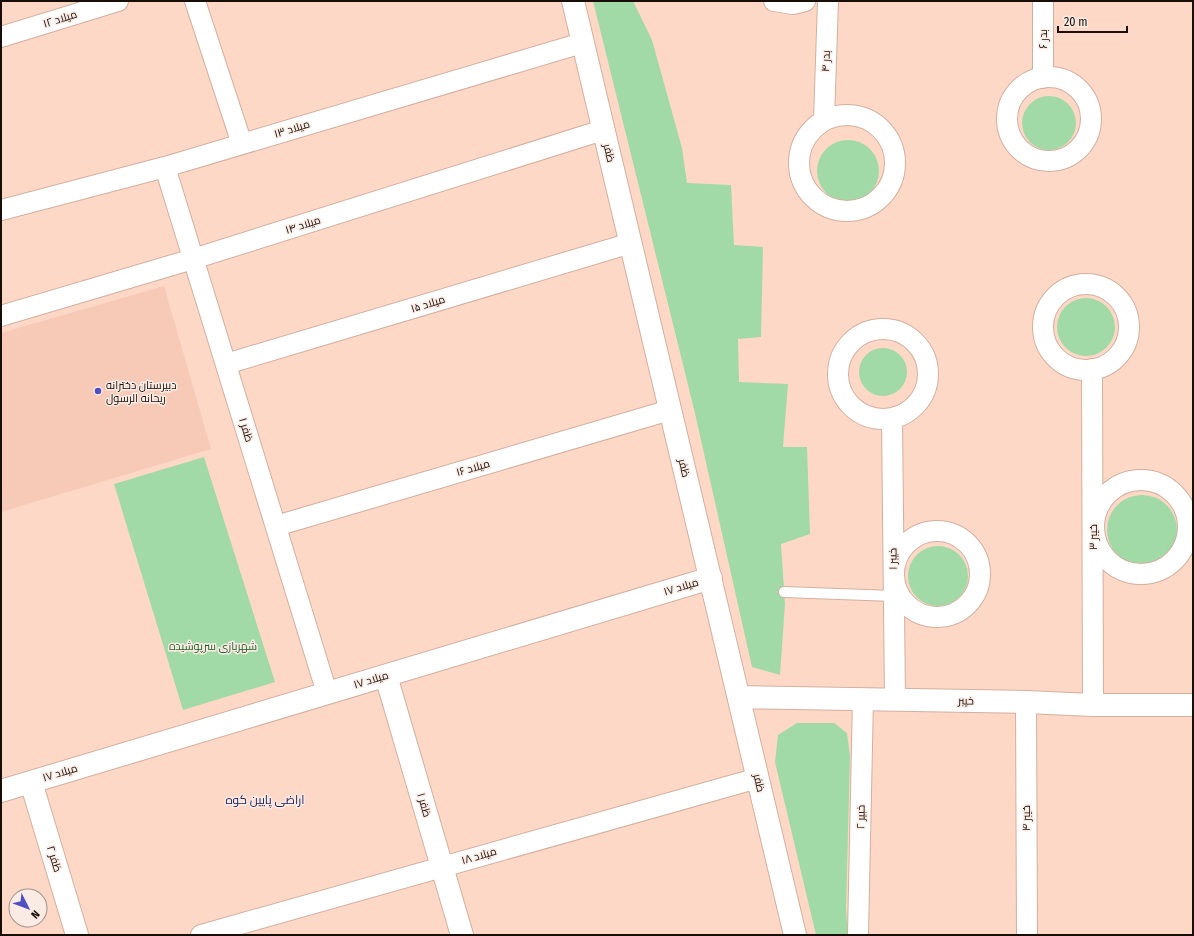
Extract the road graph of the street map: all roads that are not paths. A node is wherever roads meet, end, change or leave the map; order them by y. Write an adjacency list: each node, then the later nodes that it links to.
1 (118, 1): 8 (street, میلاد ۱۲)
2 (195, 1): 13 (street)
3 (572, 1): 9 (street, ظفر)
4 (774, 1): 5 (street)
5 (805, 1)
6 (828, 1): 11 (street, بدر ۴)
7 (1043, 1): 10 (street, بدر ۶)
8 (1, 37)
9 (582, 43): 12 (street, ظفر); 13 (street, میلاد ۱۳)
10 (1043, 78): 10 (street)
11 (824, 120): 11 (street)
12 (603, 130): 16 (street, ظفر); 17 (street, میلاد ۱۴)
13 (242, 144): 14 (street, میلاد ۱۳)
14 (165, 167): 15 (street, میلاد ۱۳); 17 (street, ظفر ۱)
15 (1, 210)
16 (630, 243): 19 (street, میلاد ۱۵); 21 (street, ظفر)
17 (193, 259): 18 (street, میلاد ۱۴); 19 (street, ظفر ۱)
18 (1, 316)
19 (226, 364): 23 (street, ظفر ۱)
20 (1092, 369): 20 (street); 24 (street, خیبر ۳)
21 (670, 410): 23 (street, میلاد ۱۶); 26 (street, ظفر)
22 (892, 419): 22 (street); 25 (street, خیبر ۱)
23 (276, 526): 30 (street, ظفر ۱)
24 (1094, 530): 24 (street); 35 (street, خیبر ۳)
25 (894, 570): 25 (street); 28 (street, خیبر ۱)
26 (710, 578): 29 (street, میلاد ۱۷); 31 (street, ظفر)
27 (784, 592): 28 (lane)
28 (894, 596): 33 (street, خیبر ۱)
29 (386, 676): 30 (street, میلاد ۱۷); 40 (street, ظفر ۱)
30 (327, 693): 38 (street, میلاد ۱۷)
31 (739, 697): 32 (street, خیبر); 37 (street, ظفر)
32 (863, 699): 33 (street, خیبر); 45 (street, خبیر ۲)
33 (895, 699): 34 (street, خیبر)
34 (1026, 702): 35 (street, خیبر); 46 (street, خیبر ۴)
35 (1093, 705): 36 (street, خیبر)
36 (1193, 705)
37 (758, 778): 40 (street, میلاد ۱۸); 44 (street, ظفر)
38 (30, 782): 39 (street, میلاد ۱۷); 41 (street, ظفر ۲)
39 (1, 791)
40 (442, 867): 42 (street, میلاد ۱۸); 43 (street, ظفر ۱)
41 (77, 935)
42 (201, 935)
43 (462, 935)
44 (796, 935)
45 (858, 935)
46 (1027, 935)

